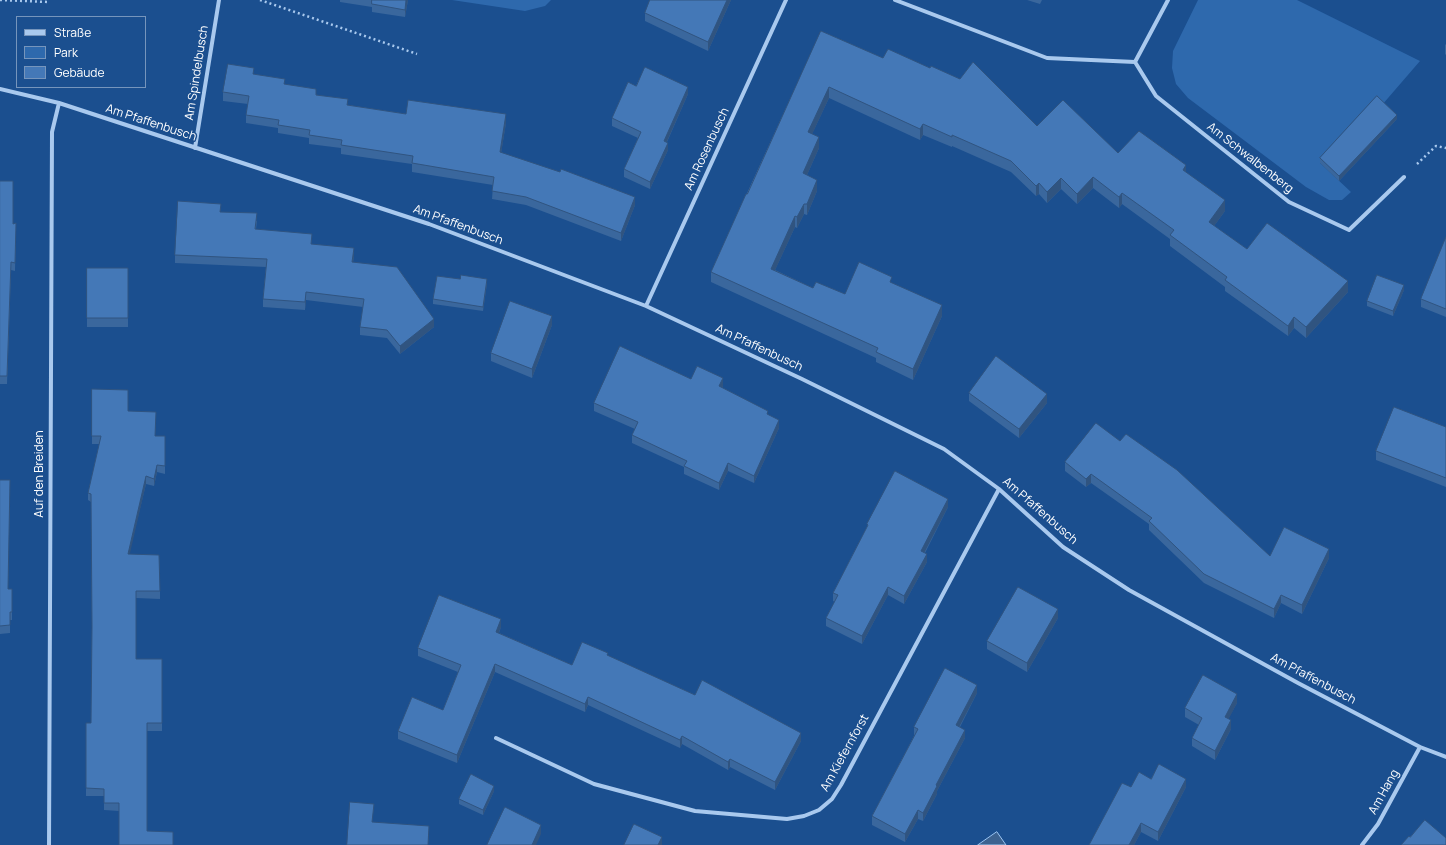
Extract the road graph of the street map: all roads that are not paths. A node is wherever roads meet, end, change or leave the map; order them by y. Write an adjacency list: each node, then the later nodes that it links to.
1 (219, 0): 8 (street, Am Spindelbusch)
2 (786, 0): 10 (street, Am Rosenbusch)
3 (895, 0): 5 (street)
4 (1168, 0): 5 (street)
5 (1135, 62): 9 (street, Am Schwalbenberg)
6 (0, 89): 7 (street, Am Pfaffenbusch)
7 (60, 103): 8 (street, Am Pfaffenbusch); 15 (street, Auf den Breiden)
8 (195, 148): 10 (street, Am Pfaffenbusch)
9 (1404, 177)
10 (646, 306): 11 (street, Am Pfaffenbusch)
11 (999, 489): 12 (street, Am Kiefernforst); 13 (street, Am Pfaffenbusch)
12 (496, 738)
13 (1420, 746): 14 (street, Am Pfaffenbusch); 16 (street, Am Hang)
14 (1446, 757)
15 (49, 845)
16 (1362, 845)

